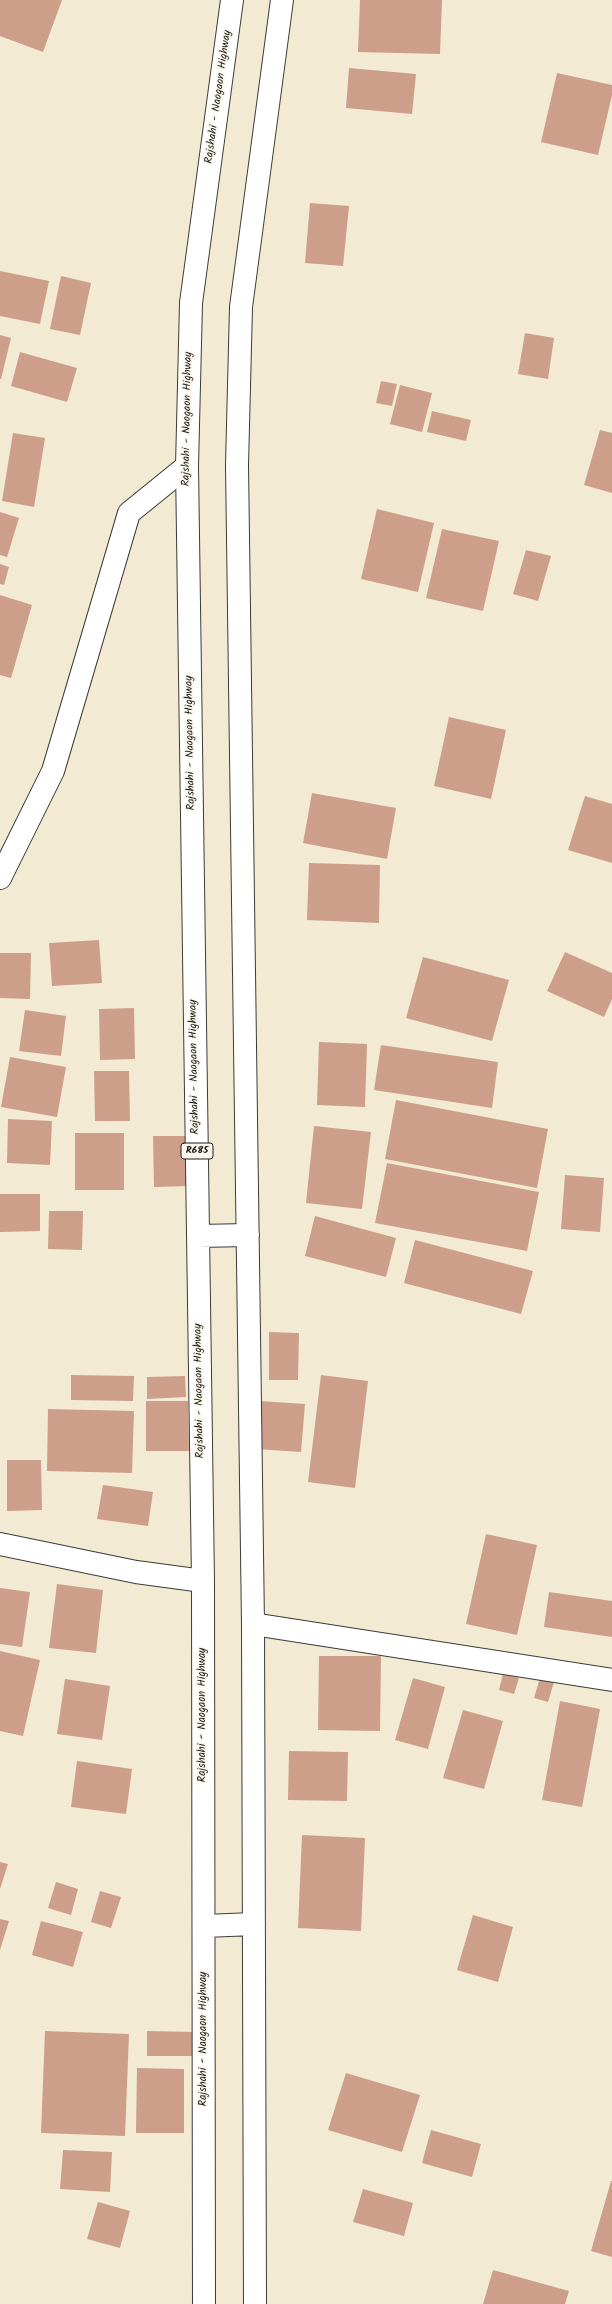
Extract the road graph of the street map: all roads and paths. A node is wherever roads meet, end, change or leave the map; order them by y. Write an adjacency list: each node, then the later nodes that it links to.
1 (232, 0): 3 (main road, Rajshahi - Naogaon Highway / R685)
2 (282, 0): 5 (main road)
3 (187, 466): 4 (main road); 6 (main road, Rajshahi - Naogaon Highway / R685)
4 (0, 878)
5 (248, 1235): 6 (main road); 9 (main road)
6 (198, 1236): 8 (main road, Rajshahi - Naogaon Highway / R685)
7 (0, 1544): 8 (main road)
8 (203, 1581): 12 (main road, Rajshahi - Naogaon Highway / R685)
9 (253, 1624): 10 (main road); 11 (main road)
10 (612, 1680)
11 (254, 1924): 12 (main road); 14 (main road)
12 (204, 1926): 13 (main road, Rajshahi - Naogaon Highway / R685)
13 (204, 2304)
14 (255, 2304)

